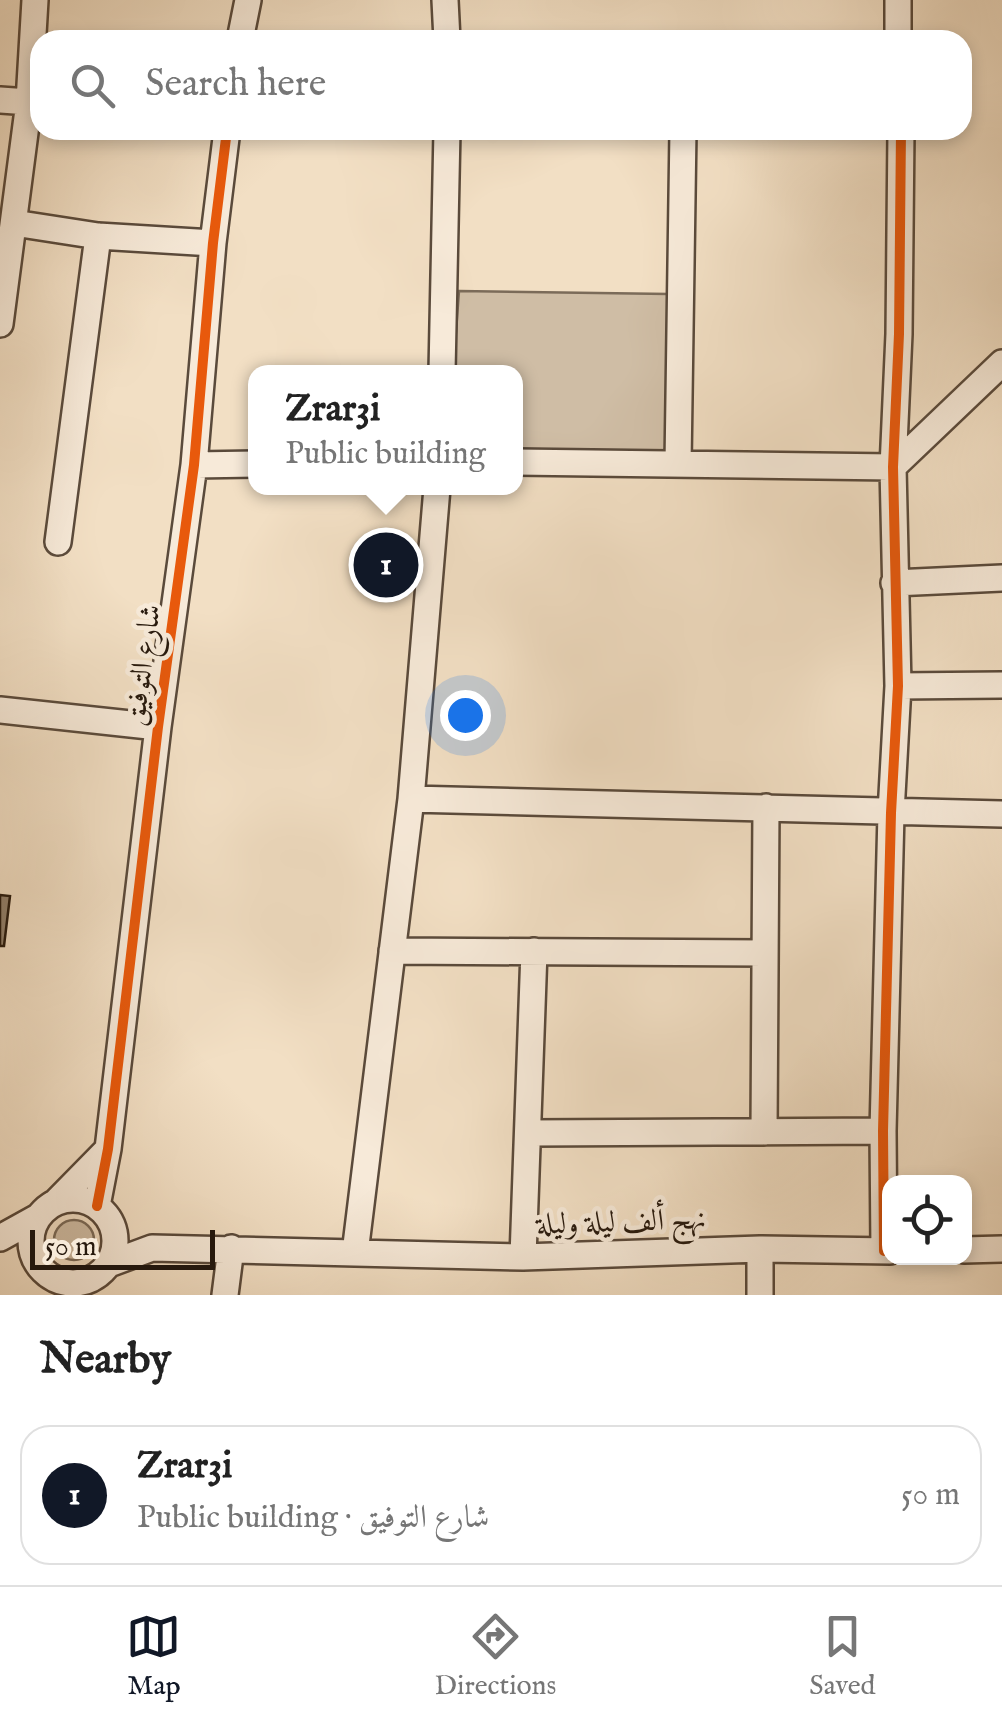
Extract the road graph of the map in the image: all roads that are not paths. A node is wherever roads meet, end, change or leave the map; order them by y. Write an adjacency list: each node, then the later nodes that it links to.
1 (35, 0): 5 (street)
2 (248, 0): 6 (street)
3 (445, 0): 7 (street)
4 (898, 0): 8 (street)
5 (34, 30)
6 (242, 30)
7 (446, 30)
8 (898, 30)
9 (0, 100): 10 (street)
10 (30, 102): 15 (street)
11 (226, 140): 17 (street, شارع التوفيق)
12 (447, 140): 20 (street)
13 (683, 140): 23 (street)
14 (901, 140): 25 (street)
15 (14, 224): 16 (street); 18 (street)
16 (98, 236): 17 (street); 27 (street)
17 (213, 242): 24 (street, شارع التوفيق)
18 (0, 324)
19 (1002, 363): 25 (street)
20 (442, 365)
21 (523, 462): 23 (street)
22 (248, 464): 24 (street)
23 (678, 464): 25 (street)
24 (194, 465): 33 (street, شارع التوفيق)
25 (893, 467): 29 (street)
26 (437, 495): 34 (street)
27 (58, 542)
28 (1002, 578): 29 (street)
29 (894, 583): 31 (street)
30 (1002, 685): 31 (street)
31 (898, 686): 36 (street)
32 (0, 710): 33 (street)
33 (158, 727): 44 (street, شارع التوفيق)
34 (411, 798): 35 (street); 39 (street)
35 (766, 807): 36 (street); 40 (street)
36 (891, 813): 37 (street); 41 (street)
37 (1002, 814)
38 (534, 951): 39 (street); 40 (street); 43 (street)
39 (392, 952): 56 (street)
40 (765, 954): 42 (street)
41 (883, 1131): 42 (street); 45 (street)
42 (764, 1132): 43 (street)
43 (530, 1134): 57 (street)
44 (108, 1149): 46 (street); 47 (street, شارع التوفيق)
45 (884, 1175)
46 (46, 1210): 47 (street); 48 (street); 58 (street)
47 (104, 1214): 49 (street); 59 (street)
48 (0, 1238)
49 (152, 1248): 50 (street, نهج ألف ليلة وليلة); 59 (street)
50 (231, 1248): 56 (street, نهج ألف ليلة وليلة); 60 (street)
51 (760, 1249): 55 (street, نهج ألف ليلة وليلة); 57 (street, نهج ألف ليلة وليلة); 61 (street)
52 (1002, 1249): 54 (street)
53 (0, 1250): 58 (street)
54 (972, 1250)
55 (882, 1251)
56 (355, 1253): 57 (street, نهج ألف ليلة وليلة)
57 (523, 1257)
58 (49, 1277): 59 (street)
59 (96, 1279)
60 (225, 1295)
61 (760, 1295)

